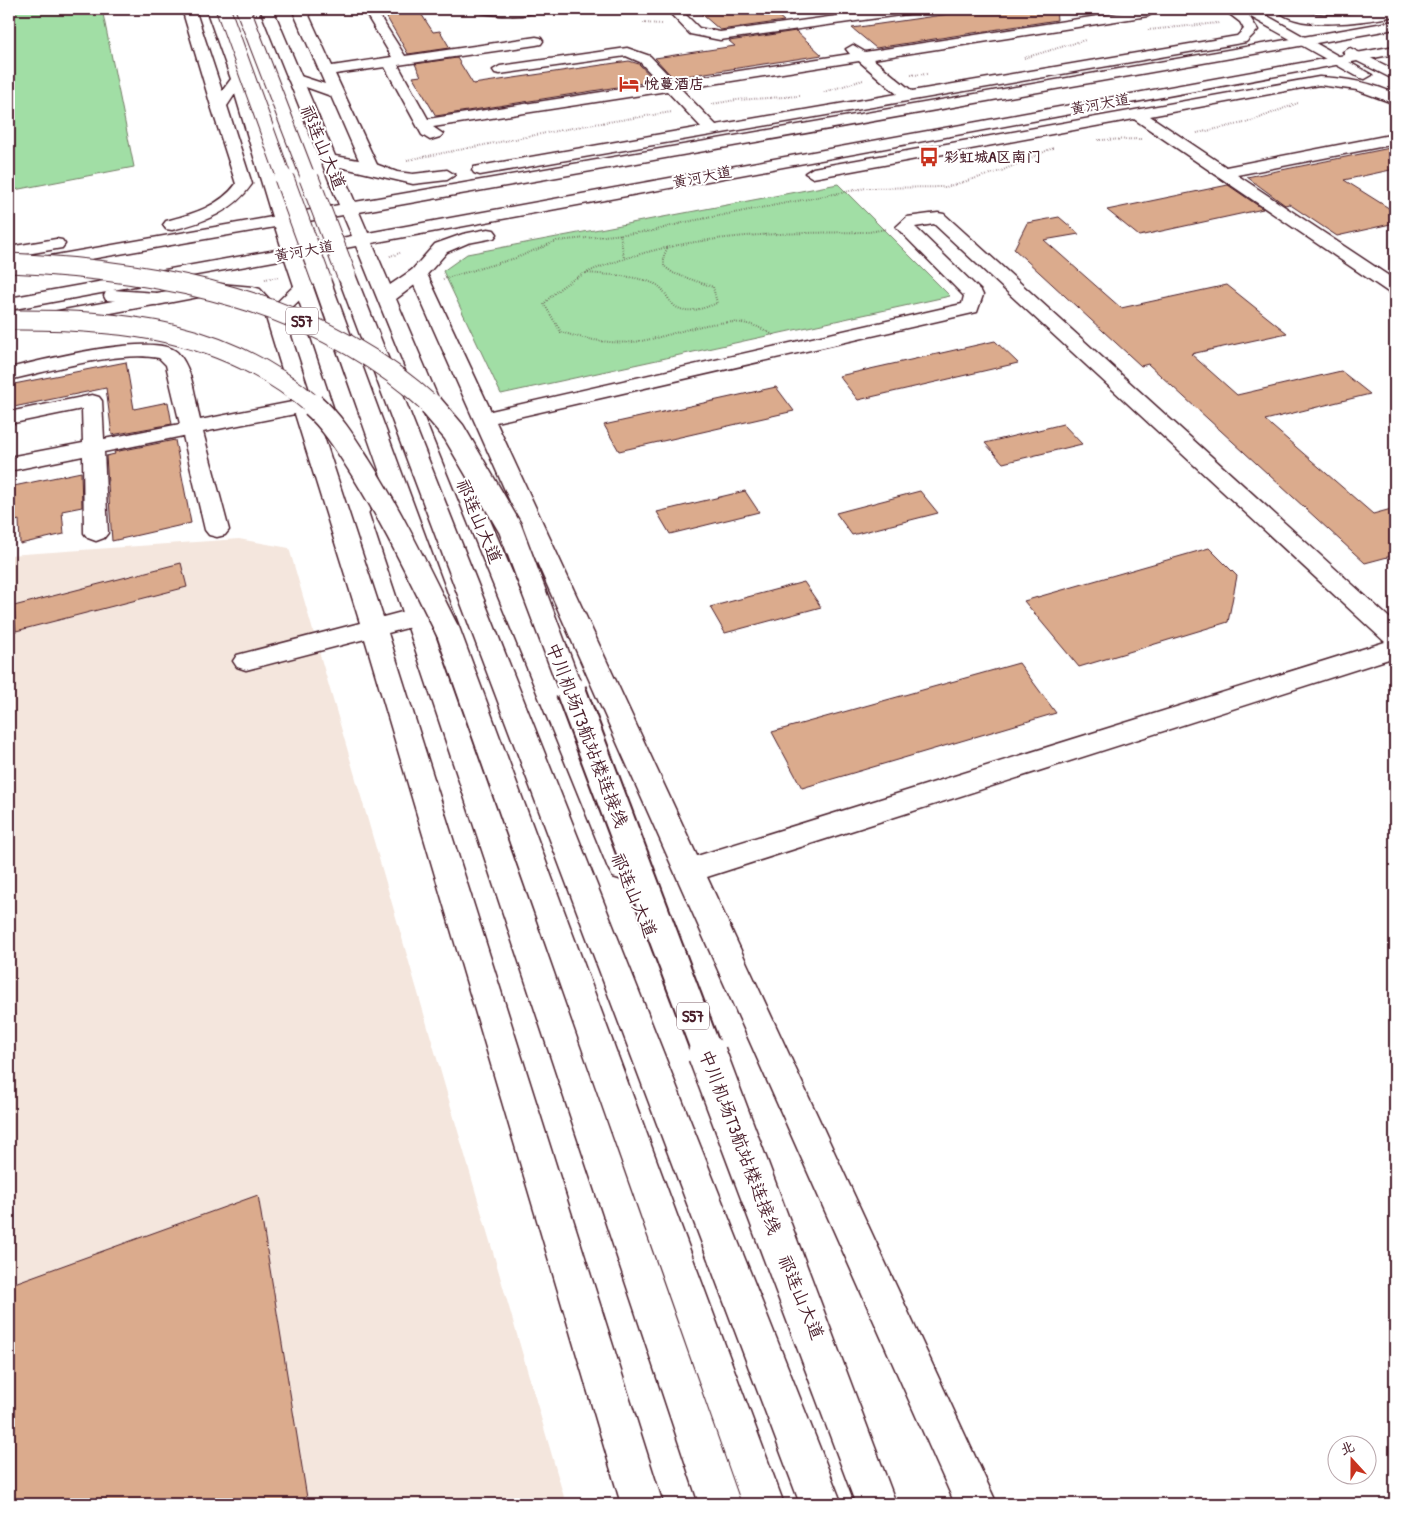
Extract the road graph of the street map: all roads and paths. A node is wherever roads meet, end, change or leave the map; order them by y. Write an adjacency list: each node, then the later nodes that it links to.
1 (188, 9): 60 (main road)
2 (212, 9): 48 (main road)
3 (223, 9): 118 (main road, bridge)
4 (243, 9): 126 (main road, bridge)
5 (266, 9): 46 (main road, 祁连山大道)
6 (299, 9): 43 (main road)
7 (369, 9): 39 (main road)
8 (483, 9): 9 (main road)
9 (532, 9)
10 (673, 9): 21 (main road)
11 (854, 9): 20 (main road)
12 (914, 9): 20 (main road)
13 (1229, 9): 19 (main road)
14 (1270, 9): 25 (main road)
15 (1284, 9): 22 (main road)
16 (1340, 9): 22 (main road)
17 (1148, 12): 35 (main road)
18 (1395, 12): 22 (main road)
19 (1246, 14): 24 (path); 25 (main road); 31 (main road)
20 (872, 15): 21 (main road)
21 (820, 22): 35 (main road)
22 (1358, 25): 23 (main road, 黄河大道); 26 (main road, 黄河大道); 32 (main road)
23 (1395, 25)
24 (1141, 31)
25 (1305, 34): 26 (main road, 黄河大道); 30 (main road, 黄河大道); 38 (main road)
26 (1324, 38): 36 (main road)
27 (618, 39): 33 (main road)
28 (1088, 40): 37 (path)
29 (536, 41): 39 (main road)
30 (1266, 48): 34 (main road, 黄河大道); 40 (main road)
31 (1180, 50): 34 (main road); 41 (main road)
32 (1392, 50): 36 (main road, 黄河大道)
33 (627, 52): 42 (main road); 52 (main road)
34 (1232, 54): 51 (main road, 黄河大道)
35 (861, 56): 47 (main road); 52 (main road)
36 (1358, 56): 38 (main road, 黄河大道); 45 (main road)
37 (1018, 59)
38 (1338, 60): 40 (main road, 黄河大道); 53 (main road)
39 (395, 61): 43 (main road); 52 (main road)
40 (1298, 67): 49 (main road, 黄河大道)
41 (1068, 69): 51 (main road); 57 (main road)
42 (500, 70)
43 (327, 71): 55 (main road)
44 (929, 74): 47 (path)
45 (1395, 76)
46 (294, 78): 55 (main road); 69 (main road, 祁连山大道)
47 (888, 78): 54 (path); 57 (main road)
48 (238, 79): 60 (main road); 78 (main road)
49 (1232, 79): 50 (main road); 68 (main road, 黄河大道)
50 (1298, 84): 58 (main road); 62 (main road)
51 (1040, 87): 74 (main road, 黄河大道)
52 (675, 90): 61 (main road)
53 (1395, 91)
54 (824, 92)
55 (337, 93): 70 (main road)
56 (808, 96): 61 (path)
57 (909, 96): 63 (main road)
58 (1395, 100)
59 (1303, 101): 64 (path)
60 (219, 106): 85 (main road)
61 (691, 108): 63 (main road); 70 (path)
62 (1136, 114): 64 (main road); 73 (main road)
63 (712, 130): 71 (main road)
64 (1171, 136): 66 (path); 72 (main road)
65 (1395, 139): 72 (main road)
66 (1094, 140)
67 (1058, 146): 83 (path)
68 (840, 152): 73 (main road); 80 (main road, 黄河大道)
69 (328, 160): 70 (main road); 77 (main road, 祁连山大道)
70 (370, 167): 71 (main road)
71 (480, 170): 74 (main road)
72 (1225, 172): 98 (main road)
73 (813, 174): 75 (main road)
74 (527, 177): 76 (main road, 黄河大道)
75 (794, 177)
76 (410, 198): 77 (main road, 黄河大道); 82 (main road)
77 (349, 208): 78 (main road, 黄河大道); 86 (main road, 祁连山大道)
78 (281, 220): 84 (main road, 黄河大道); 90 (main road)
79 (549, 223): 80 (main road)
80 (497, 224): 82 (main road, 黄河大道); 96 (main road)
81 (905, 227): 88 (path); 106 (main road); 119 (main road)
82 (426, 228): 86 (main road, 黄河大道)
83 (620, 234): 91 (path); 96 (path)
84 (199, 235): 87 (main road, 黄河大道); 93 (main road)
85 (83, 239): 87 (main road); 89 (main road)
86 (362, 240): 90 (main road, 黄河大道); 100 (main road, 祁连山大道)
87 (162, 241): 94 (main road, 黄河大道)
88 (668, 247): 91 (path); 95 (path)
89 (9, 252)
90 (292, 253): 93 (main road, 黄河大道); 97 (main road)
91 (624, 258): 95 (path)
92 (9, 263): 127 (main road, 中川机场T3航站楼连接线 / S57, bridge)
93 (215, 267): 99 (main road, 黄河大道)
94 (9, 268)
95 (585, 273): 106 (path)
96 (420, 279): 100 (main road); 110 (main road)
97 (304, 288): 103 (main road); 116 (main road)
98 (1395, 288)
99 (67, 294): 101 (main road); 102 (main road, 黄河大道)
100 (386, 297): 128 (main road, 祁连山大道)
101 (157, 299): 103 (main road); 105 (main road)
102 (9, 304)
103 (274, 314): 108 (main road)
104 (9, 320): 118 (main road, bridge)
105 (9, 326)
106 (787, 350): 110 (main road)
107 (9, 374): 111 (main road)
108 (303, 406): 111 (main road); 117 (main road)
109 (9, 418): 112 (main road)
110 (484, 419): 122 (main road)
111 (192, 428): 112 (main road); 114 (main road)
112 (93, 448): 113 (main road); 115 (main road)
113 (9, 464)
114 (217, 530)
115 (96, 533)
116 (416, 617): 117 (main road); 124 (main road)
117 (374, 628): 121 (main road); 123 (main road)
118 (447, 630): 125 (main road)
119 (1395, 638)
120 (1395, 648): 122 (main road)
121 (246, 662)
122 (688, 871): 129 (main road)
123 (642, 1504)
124 (720, 1504)
125 (763, 1504)
126 (821, 1504)
127 (876, 1504)
128 (888, 1504)
129 (976, 1504)

